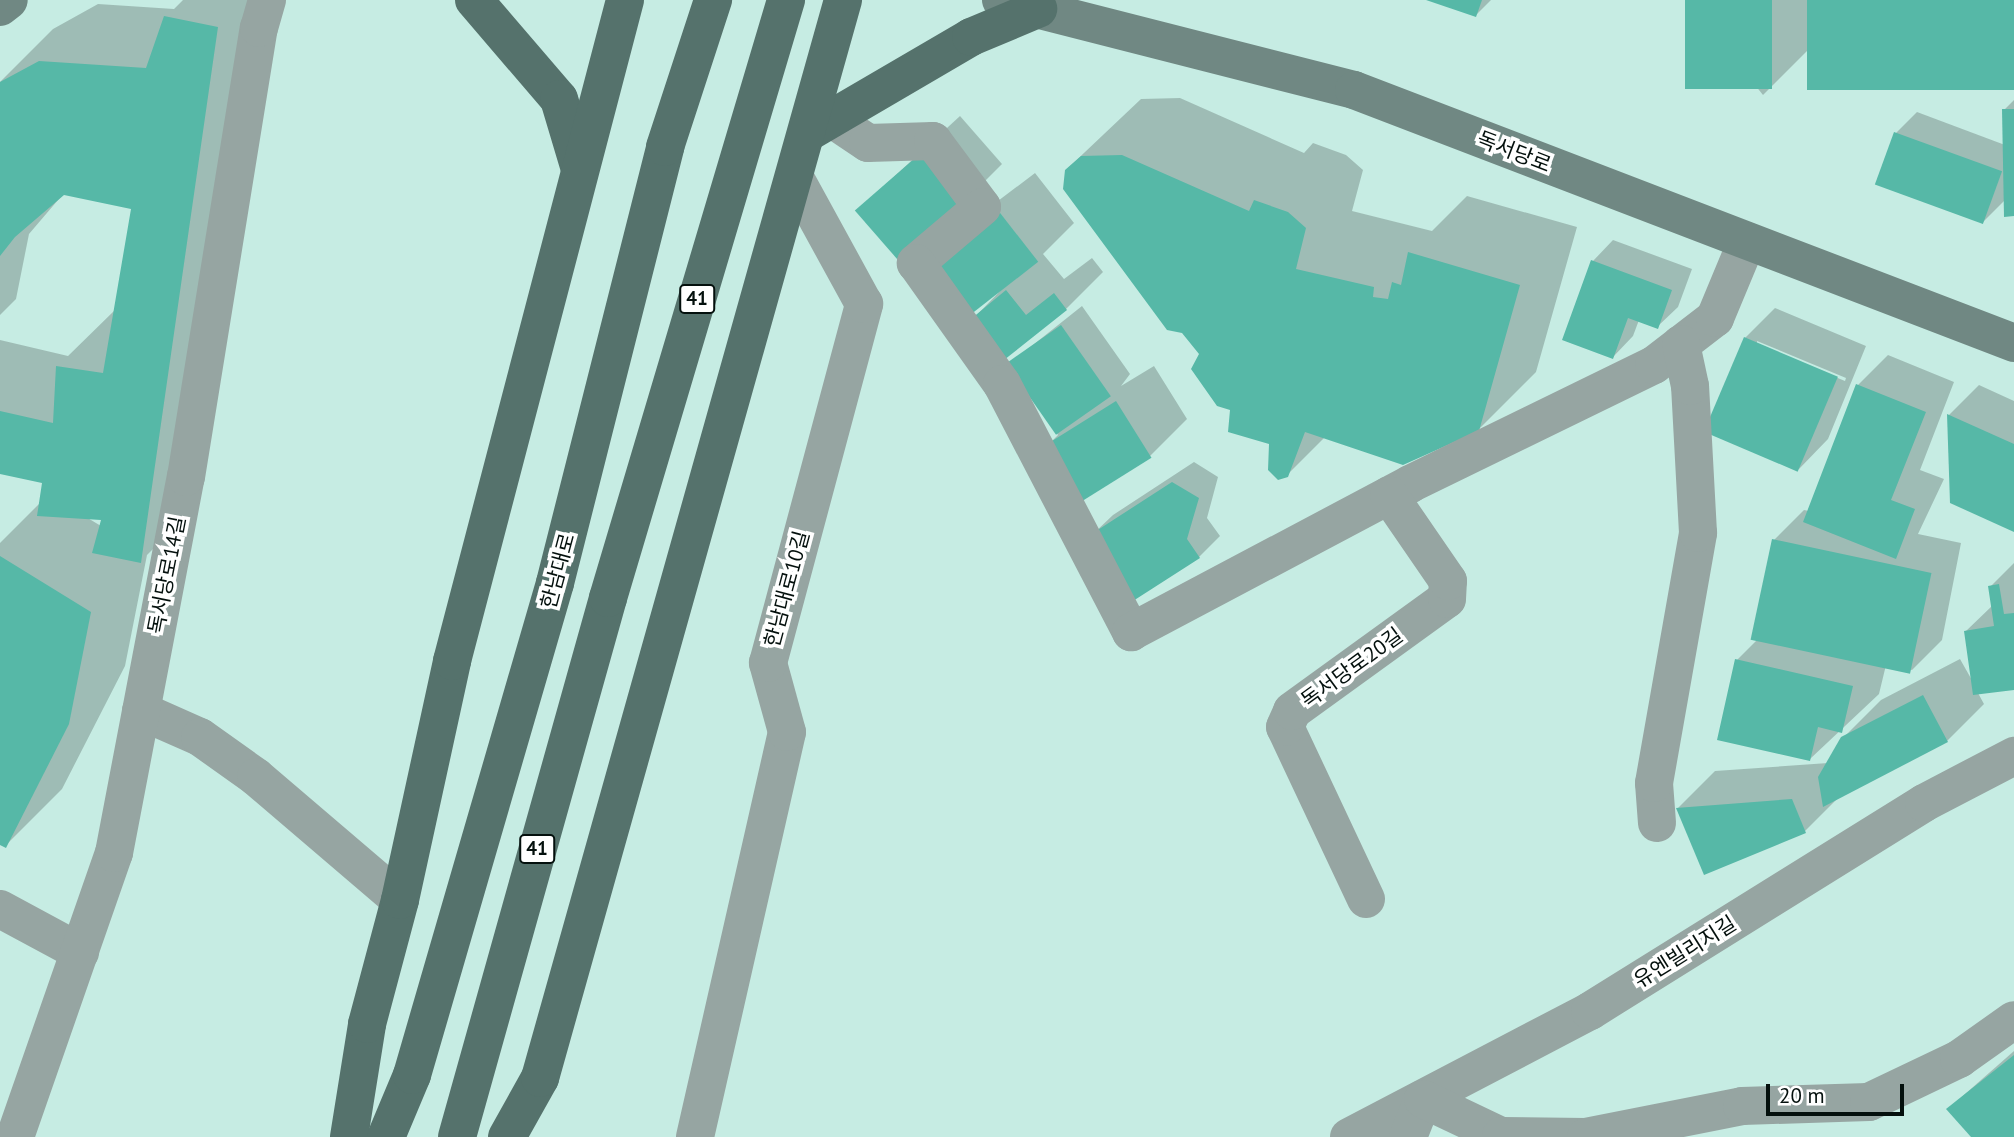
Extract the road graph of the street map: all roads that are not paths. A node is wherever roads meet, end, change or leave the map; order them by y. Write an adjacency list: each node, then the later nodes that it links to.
1 (9, 0): 9 (main road)
2 (267, 0): 18 (street, 독서당로14길)
3 (474, 0): 12 (main road)
4 (625, 0): 12 (main road)
5 (713, 0): 29 (main road, 한남대로)
6 (786, 0): 30 (main road, 41)
7 (843, 0): 11 (main road)
8 (1001, 0): 10 (main road, 독서당로)
9 (0, 7)
10 (1038, 9): 11 (main road); 14 (main road, 독서당로)
11 (819, 126): 13 (main road); 17 (street)
12 (579, 168): 22 (main road)
13 (796, 180): 31 (main road); 32 (street, 한남대로10길)
14 (1747, 241): 15 (main road, 독서당로); 16 (street)
15 (2014, 343)
16 (1681, 344): 17 (street); 20 (street)
17 (1389, 495): 21 (street, 독서당로20길)
18 (141, 711): 22 (street); 24 (street, 독서당로14길)
19 (2014, 756): 26 (street, 유엔빌리지길)
20 (1657, 823)
21 (1366, 899)
22 (400, 900): 28 (main road)
23 (0, 909): 24 (street)
24 (80, 952): 27 (street, 독서당로14길)
25 (2014, 1020): 26 (street)
26 (1423, 1099): 33 (street, 유엔빌리지길); 34 (street)
27 (15, 1137)
28 (349, 1137)
29 (386, 1137)
30 (457, 1137)
31 (507, 1137)
32 (695, 1137)
33 (1349, 1137)
34 (1408, 1137)

